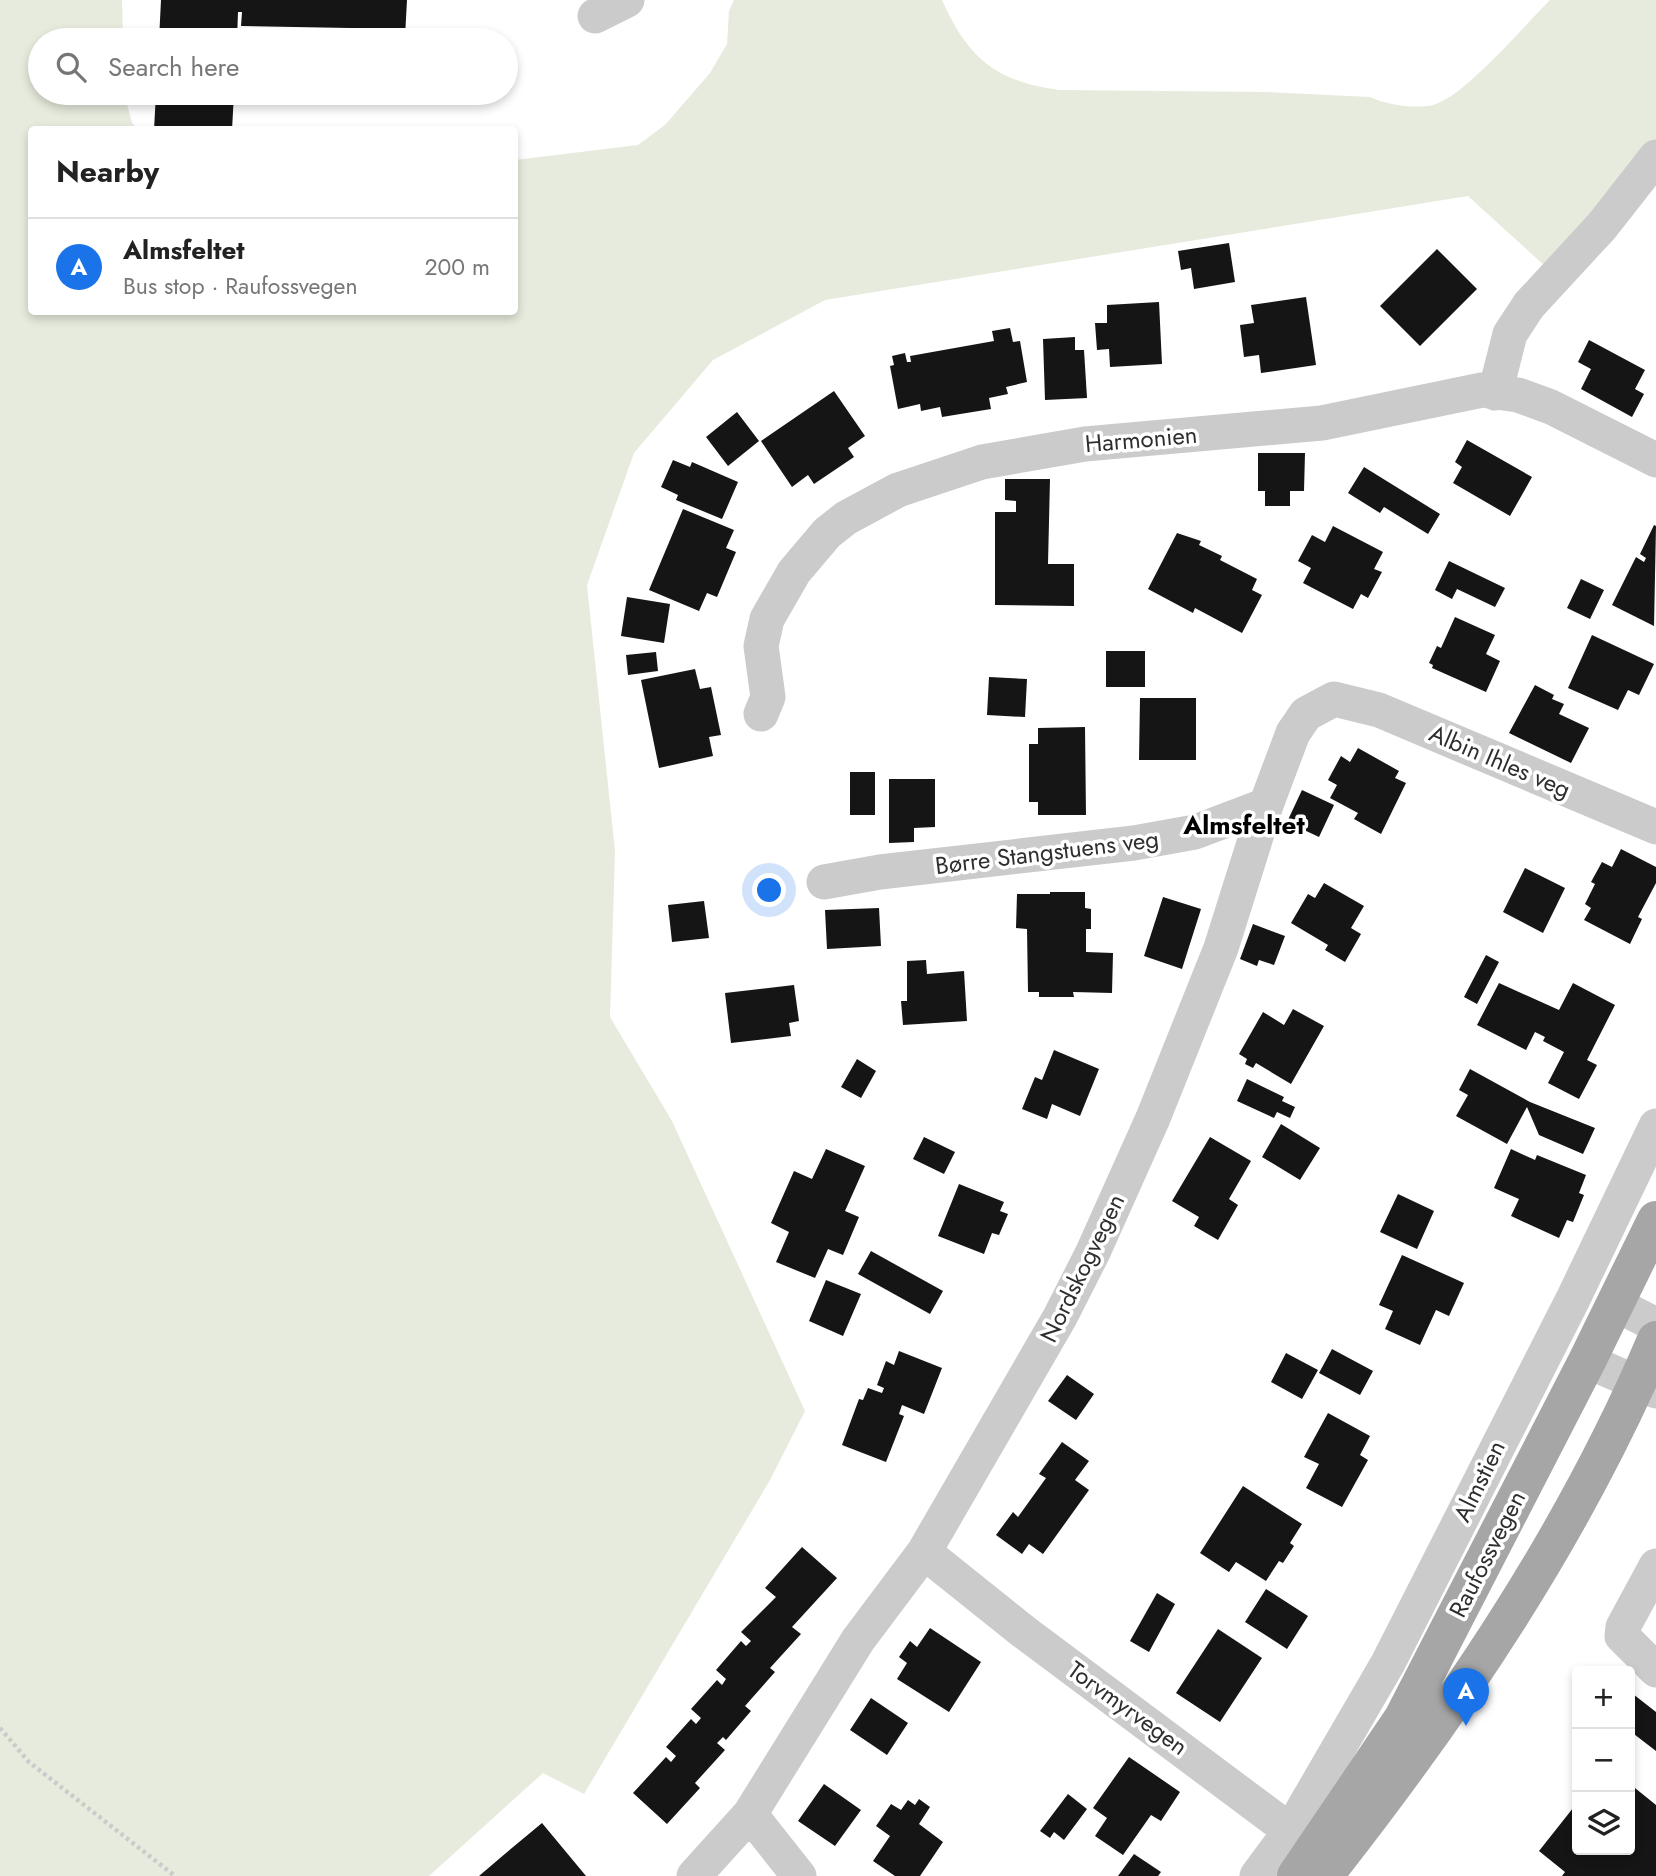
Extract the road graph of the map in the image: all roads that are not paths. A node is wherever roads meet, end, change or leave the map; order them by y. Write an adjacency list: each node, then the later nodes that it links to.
1 (627, 0): 2 (street)
2 (595, 16)
3 (1656, 157): 4 (street)
4 (1495, 393): 5 (street, Harmonien); 7 (street, Harmonien)
5 (1656, 460)
6 (1343, 700): 8 (street, Nordskogvegen); 9 (street, Albin Ihles veg)
7 (761, 713)
8 (1266, 805): 10 (street, Børre Stangstuens veg); 18 (street, Nordskogvegen)
9 (1656, 827)
10 (824, 882)
11 (1656, 1126): 22 (street, Almstien)
12 (1656, 1220): 13 (main road, Raufossvegen)
13 (1615, 1304): 14 (street); 16 (main road, Raufossvegen)
14 (1656, 1325)
15 (1656, 1339): 17 (main road, Raufossvegen)
16 (1587, 1361): 17 (street); 22 (main road, Raufossvegen)
17 (1647, 1386): 22 (main road, Raufossvegen)
18 (924, 1552): 21 (street, Nordskogvegen); 22 (street, Torvmyrvegen)
19 (1656, 1566): 20 (street)
20 (1656, 1670)
21 (750, 1814): 23 (street, Nordskogvegen); 24 (street)
22 (1312, 1859): 25 (street, Almstien)
23 (694, 1876)
24 (799, 1876)
25 (1256, 1876)

